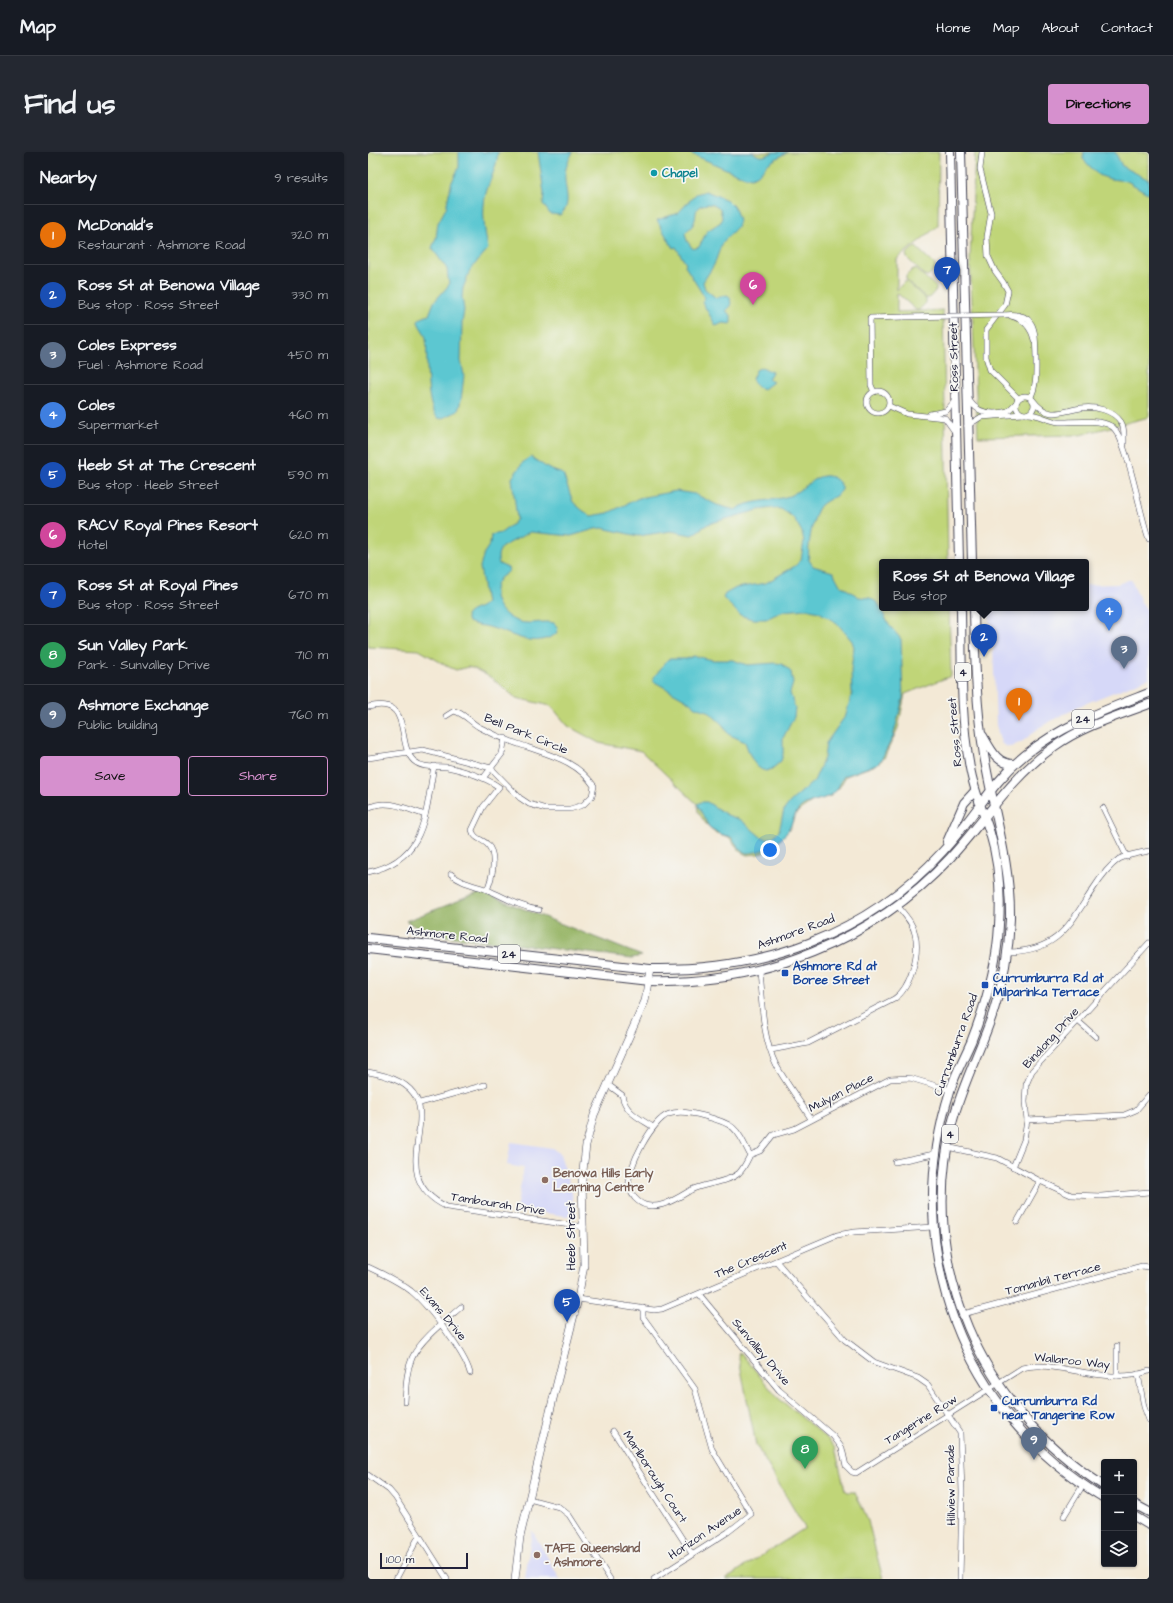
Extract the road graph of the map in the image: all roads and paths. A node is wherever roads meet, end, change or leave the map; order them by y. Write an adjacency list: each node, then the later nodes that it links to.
1 (950, 152): 7 (main road, Ross Street)
2 (961, 152): 5 (main road, Ross Street)
3 (982, 152): 8 (street)
4 (874, 392): 6 (street, bridge); 9 (street); 9 (street)
5 (967, 396): 8 (street); 12 (main road, Ross Street)
6 (1032, 399): 8 (street); 10 (street); 13 (street)
7 (956, 400): 11 (street); 15 (main road, Ross Street)
8 (1017, 400): 10 (street)
9 (889, 406): 11 (street)
10 (1025, 414): 12 (street); 14 (street)
11 (917, 416): 15 (street)
12 (967, 426): 19 (main road, Ross Street)
13 (1123, 427): 14 (street); 16 (street)
14 (1117, 430): 16 (street)
15 (956, 434): 18 (main road, Ross Street)
16 (1124, 449): 17 (street)
17 (1149, 539)
18 (959, 559)
19 (972, 559)
20 (960, 611): 35 (main road, Ross Street / 4)
21 (974, 611): 26 (main road, 4)
22 (1149, 693): 30 (main road, Ashmore Road / 24)
23 (1149, 704): 37 (main road, Ashmore Road / 24)
24 (368, 707): 28 (street)
25 (446, 716): 27 (street, Bell Park Circle)
26 (981, 732): 30 (main road); 34 (main road, 4)
27 (505, 738): 32 (street); 32 (street, Bell Park Circle)
28 (408, 752): 29 (street); 31 (street); 32 (street)
29 (368, 758)
30 (1014, 764): 34 (main road, Ashmore Road / 24)
31 (434, 766): 33 (street); 40 (street)
32 (491, 768): 33 (street)
33 (484, 777): 47 (street)
34 (990, 790): 36 (main road, Ashmore Road / 24); 37 (main road, Currumburra Road / 4)
35 (975, 791): 36 (main road, Ross Street / 4); 42 (main road)
36 (979, 804): 41 (main road, Currumburra Road / 4); 42 (main road, Ashmore Road / 24)
37 (994, 805): 41 (main road, Ashmore Road / 24); 53 (main road, Currumburra Road / 4)
38 (368, 808): 40 (street)
39 (1103, 808): 44 (street)
40 (426, 815): 45 (street)
41 (984, 816): 48 (main road, Ashmore Road / 24); 63 (main road, Currumburra Road / 4)
42 (943, 851): 54 (main road, Ashmore Road / 24)
43 (1149, 851): 44 (street)
44 (1128, 857): 53 (street)
45 (368, 872)
46 (451, 874): 47 (street)
47 (487, 890): 49 (street)
48 (897, 905): 55 (main road, Ashmore Road / 24); 59 (street)
49 (540, 910)
50 (368, 938): 54 (main road, Ashmore Road / 24)
51 (1149, 943): 57 (street, Binalong Drive)
52 (368, 949): 56 (main road, Ashmore Road / 24)
53 (1007, 952): 69 (main road, Currumburra Road / 4)
54 (650, 970): 56 (street, Heeb Street)
55 (759, 971): 56 (main road, Ashmore Road / 24); 59 (street)
56 (649, 981): 61 (street, Heeb Street)
57 (1079, 1022): 58 (street); 67 (street, Binalong Drive)
58 (1096, 1037)
59 (771, 1050): 66 (street)
60 (368, 1072): 65 (street)
61 (607, 1084): 68 (street); 77 (street, Heeb Street)
62 (485, 1085): 65 (street)
63 (950, 1090): 66 (street, Mulyan Place); 70 (main road, Currumburra Road / 4)
64 (1149, 1095): 67 (street)
65 (420, 1103): 77 (street, Tambourah Drive)
66 (811, 1119): 71 (street, Mulyan Place)
67 (1028, 1120): 73 (street, Binalong Drive)
68 (653, 1127): 71 (street, Mulyan Place); 71 (street, Mulyan Place)
69 (948, 1146): 73 (street); 86 (main road, Currumburra Road / 4)
70 (934, 1154): 72 (street); 78 (main road, Currumburra Road / 4)
71 (750, 1155)
72 (895, 1162)
73 (1013, 1167): 74 (street)
74 (1040, 1181): 75 (street); 76 (street)
75 (1149, 1192)
76 (1017, 1222)
77 (584, 1227): 83 (street, Heeb Street)
78 (933, 1227): 79 (street, The Crescent); 94 (main road, Currumburra Road / 4)
79 (776, 1260): 82 (street, The Crescent); 96 (street, Hillview Parade)
80 (1149, 1266): 86 (street, Tomanbil Terrace)
81 (368, 1267): 87 (street, Evans Drive)
82 (699, 1294): 85 (street, The Crescent); 99 (street, Sunvalley Drive)
83 (578, 1299): 85 (street, The Crescent); 104 (street, Heeb Street)
84 (462, 1306): 87 (street)
85 (643, 1308): 111 (street, Horizon Avenue)
86 (962, 1314): 93 (main road, Currumburra Road / 4)
87 (440, 1326): 90 (street, Evans Drive); 95 (street)
88 (1117, 1346): 92 (street)
89 (1149, 1371): 91 (street, Wallaroo Way)
90 (470, 1373)
91 (1138, 1374): 92 (street, Wallaroo Way); 97 (street)
92 (1117, 1376): 93 (street, Wallaroo Way)
93 (997, 1383): 94 (street, Tangerine Row); 101 (main road, Currumburra Road / 4)
94 (988, 1389): 96 (street, Tangerine Row); 102 (main road, Currumburra Road / 4)
95 (405, 1402)
96 (948, 1414): 99 (street, Tangerine Row); 117 (street, Hillview Parade)
97 (1149, 1420)
98 (613, 1431): 111 (street, Marlborough Court)
99 (856, 1473)
100 (368, 1475): 110 (street)
101 (1101, 1484)
102 (1083, 1485): 103 (main road, Currumburra Road / 4); 107 (street)
103 (1101, 1496)
104 (529, 1499): 114 (street, Heeb Street); 115 (street)
105 (1137, 1506): 106 (main road)
106 (1149, 1512)
107 (1064, 1516)
108 (1137, 1518): 109 (main road)
109 (1149, 1525)
110 (419, 1536): 112 (street); 113 (street)
111 (692, 1554): 116 (street, Horizon Avenue)
112 (396, 1579)
113 (447, 1579)
114 (515, 1579)
115 (610, 1579)
116 (654, 1579)
117 (960, 1579)

